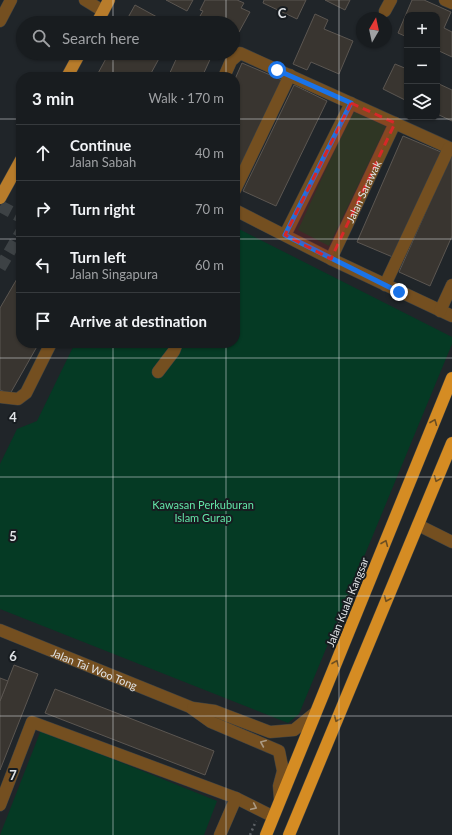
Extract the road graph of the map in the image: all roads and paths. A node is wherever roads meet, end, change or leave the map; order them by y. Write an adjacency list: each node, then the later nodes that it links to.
1 (11, 0): 9 (street)
2 (85, 0): 6 (street)
3 (391, 0): 7 (street)
4 (445, 0): 5 (street)
5 (452, 3)
6 (106, 5): 8 (main road)
7 (385, 11)
8 (100, 16)
9 (0, 21)
10 (240, 53): 15 (street)
11 (76, 60): 13 (main road)
12 (232, 60): 14 (street)
13 (70, 72)
14 (226, 72)
15 (290, 75): 16 (street); 20 (street)
16 (351, 103): 17 (street); 23 (street)
17 (395, 123): 18 (street); 24 (street, Jalan Sarawak)
18 (450, 148): 25 (street)
19 (16, 168): 21 (main road)
20 (240, 180)
21 (1, 193)
22 (240, 212): 23 (street)
23 (285, 235): 24 (street)
24 (331, 259): 25 (street)
25 (385, 285): 27 (street)
26 (452, 285): 27 (street)
27 (440, 311): 28 (street)
28 (452, 316)
29 (48, 348): 33 (street)
30 (175, 348): 31 (street)
31 (158, 372)
32 (452, 378): 39 (highway, Jalan Kuala Kangsar, one-way to 32)
33 (0, 397)
34 (452, 443): 35 (highway, one-way to 35)
35 (418, 525): 36 (street); 48 (highway, one-way to 48)
36 (452, 542)
37 (0, 630): 38 (street, Jalan Tai Woo Tong)
38 (190, 707): 39 (street, Jalan Tai Woo Tong); 41 (street, Jalan Tai Woo Tong, one-way to 38)
39 (315, 713): 41 (highway, Jalan Kuala Kangsar)
40 (236, 798): 42 (street); 43 (street, one-way to 43); 45 (street)
41 (280, 799): 43 (highway, Jalan Kuala Kangsar)
42 (0, 805)
43 (272, 816): 47 (highway, Jalan Kuala Kangsar)
44 (252, 830): 46 (path)
45 (220, 835)
46 (250, 835)
47 (266, 835)
48 (289, 835)

